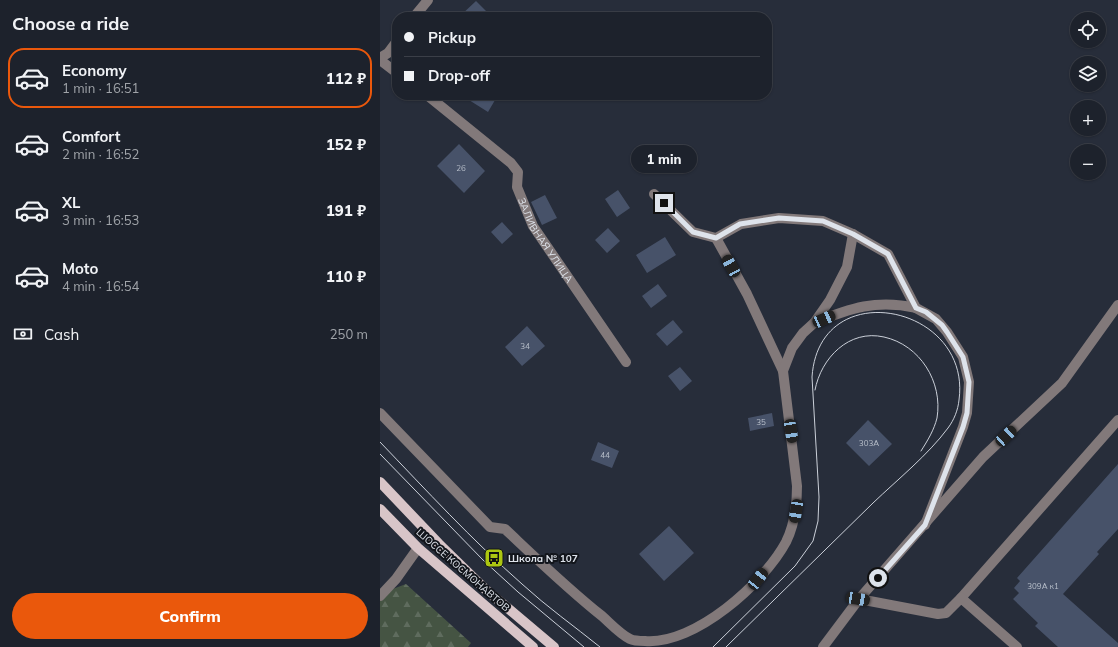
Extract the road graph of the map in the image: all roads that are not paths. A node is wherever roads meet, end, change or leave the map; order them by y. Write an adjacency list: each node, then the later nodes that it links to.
1 (428, 0): 2 (street)
2 (418, 12)
3 (392, 48): 4 (street)
4 (380, 59): 5 (street)
5 (392, 69)
6 (432, 100): 13 (street, ЗАЛИВНАЯ УЛИЦА)
7 (654, 194): 9 (street)
8 (853, 234): 9 (street); 11 (street); 12 (street)
9 (716, 238): 14 (street)
10 (1118, 305): 19 (street)
11 (916, 308): 12 (street); 19 (street)
12 (814, 324): 14 (street)
13 (626, 362)
14 (783, 371): 15 (street)
15 (380, 413)
16 (1118, 420): 22 (street)
17 (380, 482): 25 (main road, ШОССЕ КОСМОНАВТОВ)
18 (380, 509): 20 (main road, ШОССЕ КОСМОНАВТОВ)
19 (925, 525): 23 (street)
20 (418, 548): 21 (street); 24 (main road, ШОССЕ КОСМОНАВТОВ)
21 (380, 596)
22 (962, 598): 23 (street); 27 (street)
23 (858, 599): 26 (street)
24 (532, 647)
25 (554, 647)
26 (823, 647)
27 (1017, 647)

